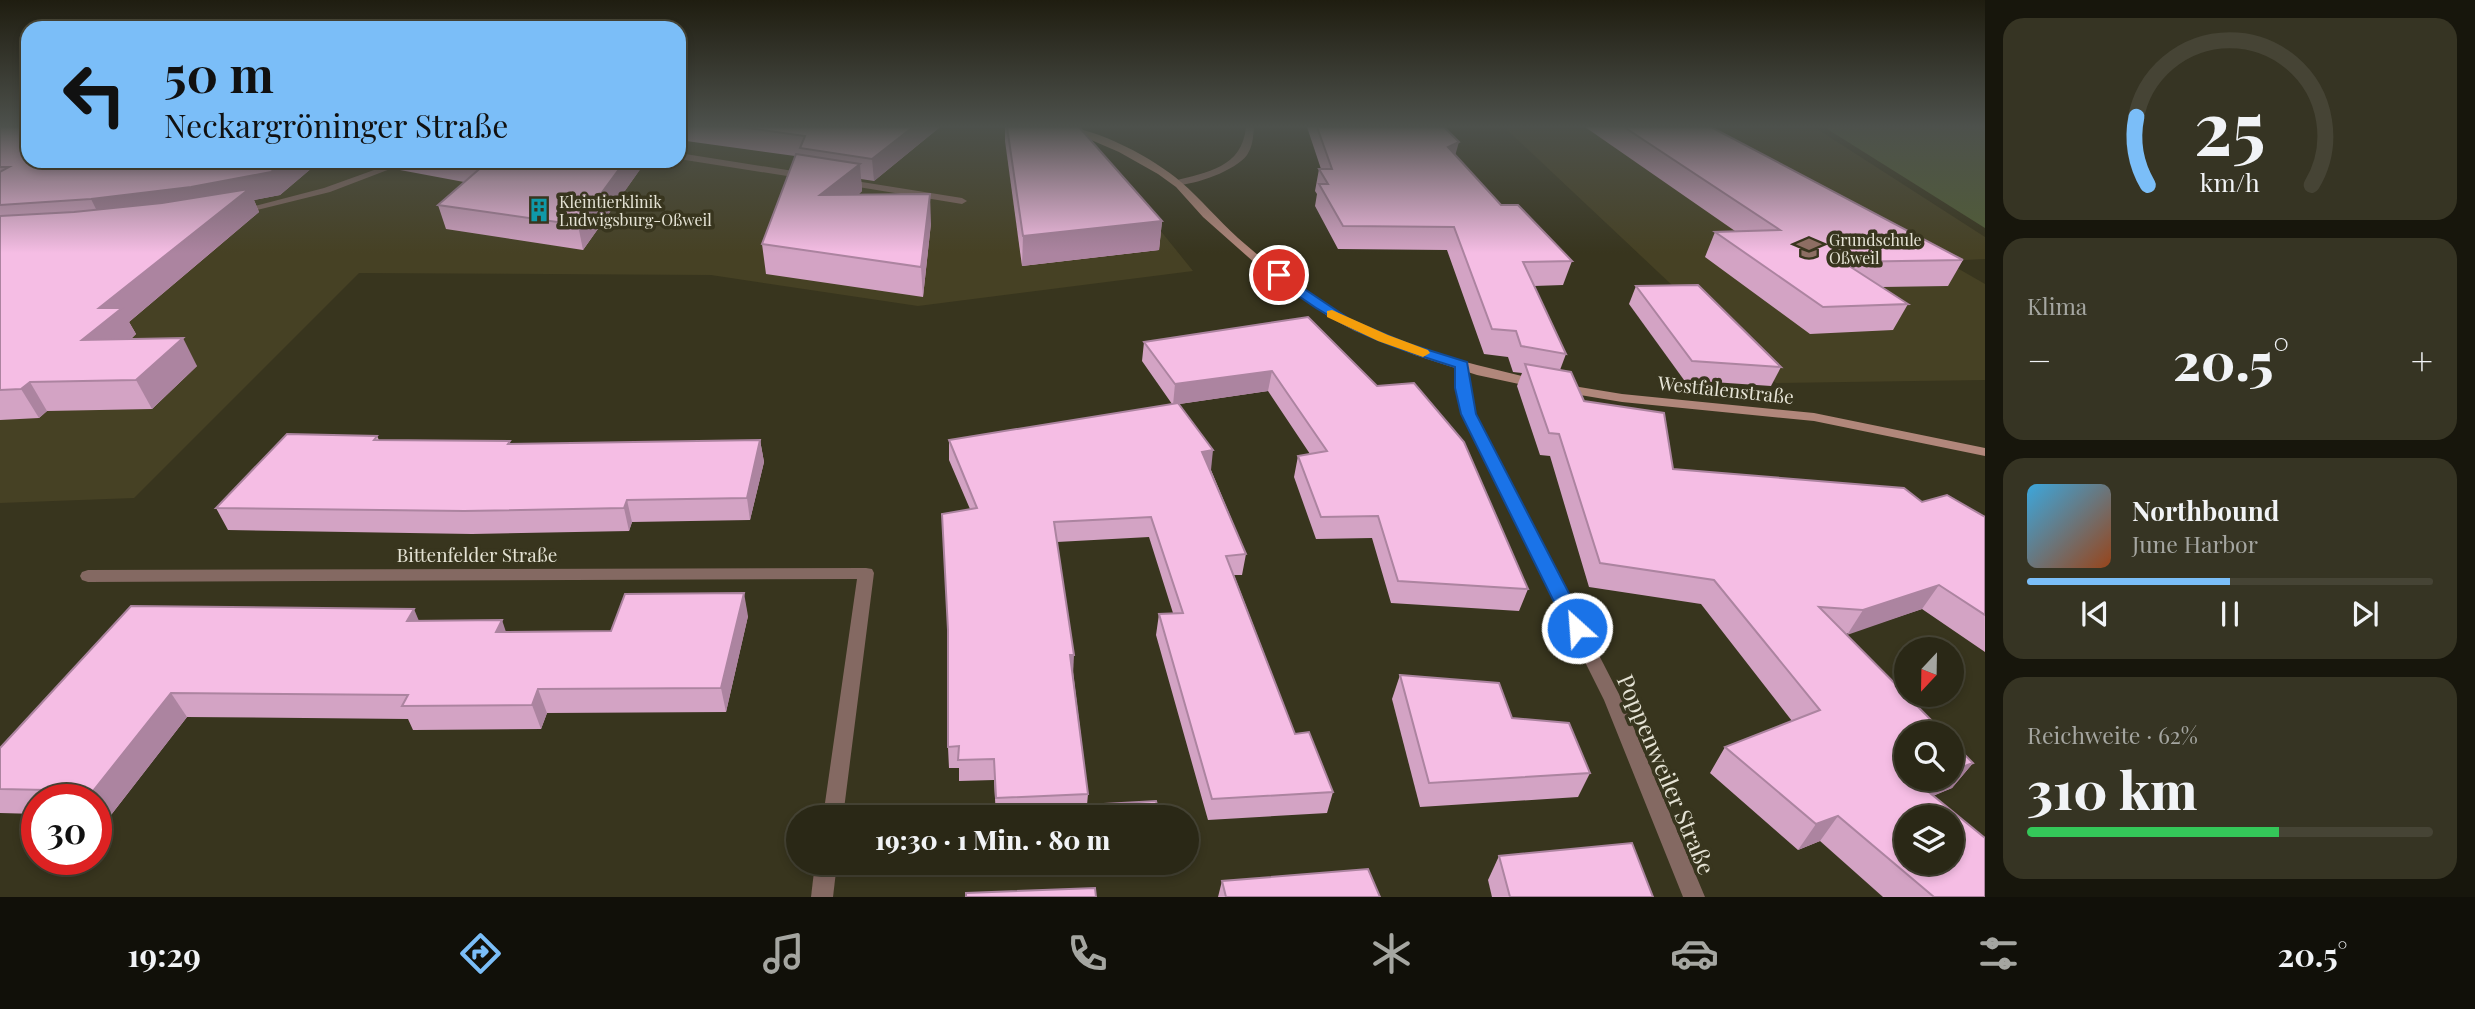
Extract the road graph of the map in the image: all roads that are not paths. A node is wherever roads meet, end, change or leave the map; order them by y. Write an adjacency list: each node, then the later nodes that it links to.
1 (385, 169): 9 (street)
2 (762, 169): 5 (street)
3 (1157, 169): 7 (main road, Westfalenstraße)
4 (1218, 169): 7 (street)
5 (814, 177)
6 (827, 180): 8 (street)
7 (1177, 184): 10 (main road, Westfalenstraße)
8 (962, 201)
9 (227, 214)
10 (1462, 365): 11 (main road, Westfalenstraße); 16 (street, Poppenweiler Straße)
11 (1985, 452)
12 (88, 576): 13 (street, Bittenfelder Straße)
13 (835, 805)
14 (825, 875): 15 (street)
15 (822, 897)
16 (1694, 897)

